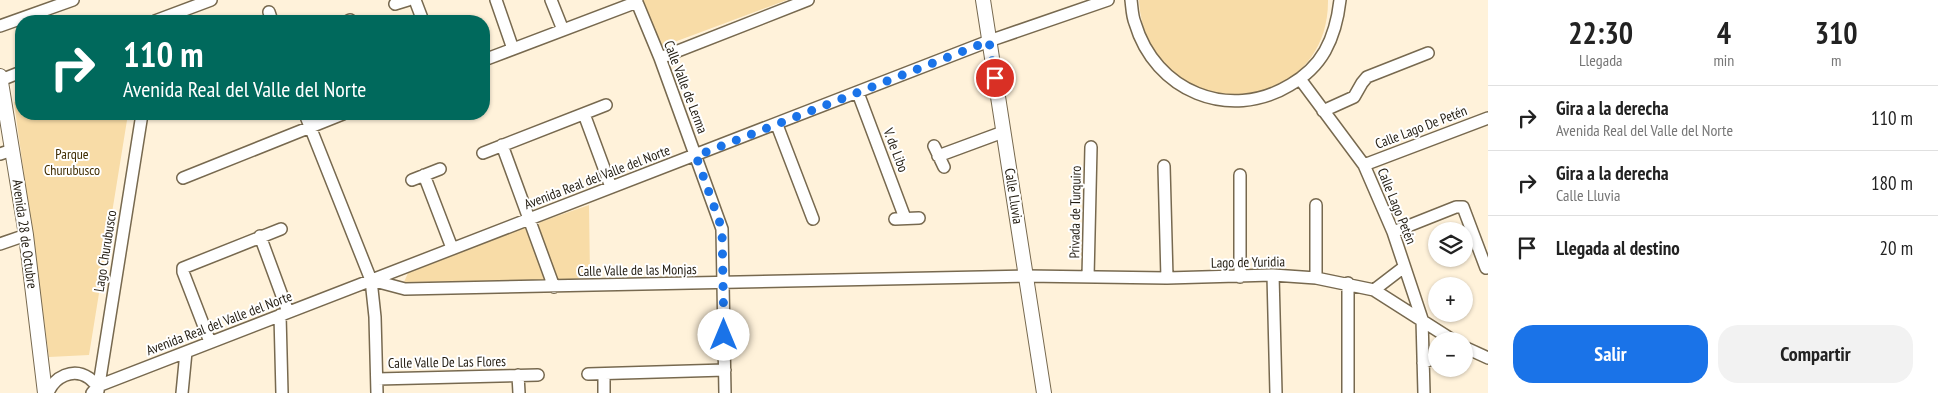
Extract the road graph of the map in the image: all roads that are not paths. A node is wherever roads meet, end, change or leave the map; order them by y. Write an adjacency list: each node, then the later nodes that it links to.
1 (73, 0): 14 (street)
2 (210, 0): 15 (street)
3 (408, 0): 13 (street)
4 (415, 0): 16 (street)
5 (496, 0): 21 (street)
6 (551, 0): 19 (street)
7 (808, 0): 24 (street)
8 (982, 0): 20 (street, Calle Lluvia)
9 (1108, 0): 20 (street, Avenida Real del Valle del Norte)
10 (1132, 0): 28 (street)
11 (1340, 0): 28 (street)
12 (636, 1): 19 (street); 24 (street, Calle Valle de Lerma)
13 (395, 4)
14 (31, 15)
15 (171, 15)
16 (421, 15)
17 (15, 21): 18 (street)
18 (0, 26)
19 (563, 30): 21 (street)
20 (989, 41): 29 (street, Avenida Real del Valle del Norte); 39 (street, Calle Lluvia)
21 (513, 49): 23 (street)
22 (1428, 53): 31 (street)
23 (490, 58)
24 (660, 58): 44 (street, Calle Valle de Lerma)
25 (15, 74): 27 (street)
26 (0, 76): 27 (street, Avenida 28 de Octubre)
27 (1, 80): 42 (street, Avenida 28 de Octubre)
28 (1300, 80): 31 (street, Calle Lago Petén)
29 (858, 93): 37 (street, Avenida Real del Valle del Norte); 56 (street, V. de Libo)
30 (606, 106): 32 (street)
31 (1323, 111): 45 (street, Calle Lago Petén)
32 (584, 114): 40 (street); 53 (street)
33 (1488, 118): 45 (street, Calle Lago De Petén)
34 (141, 120): 92 (street, Lago Churubusco)
35 (308, 120): 38 (street)
36 (326, 120): 38 (street)
37 (777, 125): 44 (street, Avenida Real del Valle del Norte); 57 (street)
38 (310, 126): 51 (street); 72 (street)
39 (1004, 132): 47 (street); 67 (street, Calle Lluvia)
40 (502, 145): 43 (street); 55 (street)
41 (1091, 147): 68 (street, Privada de Turquiro)
42 (6, 152): 60 (street, Avenida 28 de Octubre)
43 (483, 153)
44 (696, 156): 53 (street, Avenida Real del Valle del Norte); 73 (street, Calle Valle de Lerma)
45 (1364, 165): 59 (street, Calle Lago Petén)
46 (1164, 166): 70 (street)
47 (944, 167)
48 (440, 169): 49 (street)
49 (424, 175): 52 (street); 63 (street)
50 (1240, 176): 69 (street)
51 (183, 178)
52 (412, 180)
53 (611, 187): 55 (street, Avenida Real del Valle del Norte)
54 (1316, 205): 71 (street)
55 (529, 218): 63 (street, Avenida Real del Valle del Norte); 75 (street)
56 (919, 218)
57 (812, 219)
58 (281, 229): 61 (street)
59 (1393, 232): 64 (street, Calle Lago Petén); 65 (street)
60 (26, 235): 62 (street); 93 (street, Avenida 28 de Octubre)
61 (260, 236): 77 (street); 80 (street)
62 (0, 244)
63 (452, 248): 72 (street, Avenida Real del Valle del Norte)
64 (1404, 267): 76 (street); 78 (street, Calle Lago Petén)
65 (1486, 268)
66 (1273, 275): 69 (street, Lago de Yuridia); 71 (street, Lago de Yuridia); 101 (street)
67 (1026, 276): 68 (street, Lago de Yuridia); 73 (street, Calle Valle de las Monjas); 100 (street, Calle Lluvia)
68 (1088, 277): 70 (street, Lago de Yuridia)
69 (1240, 277): 70 (street, Lago de Yuridia)
70 (1167, 278)
71 (1316, 278): 74 (street, Lago de Yuridia)
72 (370, 280): 75 (street, Calle Valle de las Monjas); 77 (street, Avenida Real del Valle del Norte); 91 (street)
73 (724, 283): 75 (street, Calle Valle de las Monjas); 86 (street, Calle Valle de Lerma)
74 (1348, 283): 76 (street, Lago de Yuridia); 102 (street)
75 (554, 287)
76 (1374, 290): 78 (street, Lago de Yuridia)
77 (284, 314): 80 (street, Avenida Real del Valle del Norte); 95 (street)
78 (1422, 319): 79 (street, Lago de Yuridia); 85 (street, Calle Lago Petén)
79 (1441, 332)
80 (210, 342): 82 (street, Avenida Real del Valle del Norte)
81 (1473, 351): 83 (street)
82 (186, 352): 92 (street, Avenida Real del Valle del Norte); 94 (street)
83 (1488, 358)
84 (1428, 361): 85 (street)
85 (1423, 363): 103 (street, Calle Lago Petén)
86 (725, 370): 88 (street); 99 (street, Calle Valle de Lerma)
87 (588, 374): 88 (street)
88 (604, 374): 98 (street)
89 (518, 375): 90 (street, Calle Valle De Las Flores); 91 (street, Calle Valle De Las Flores); 97 (street, Calle Valle De Las Flores)
90 (538, 375)
91 (377, 379): 96 (street)
92 (96, 391): 93 (street)
93 (47, 393)
94 (182, 393)
95 (282, 393)
96 (377, 393)
97 (519, 393)
98 (604, 393)
99 (725, 393)
100 (1044, 393)
101 (1276, 393)
102 (1348, 393)
103 (1424, 393)

